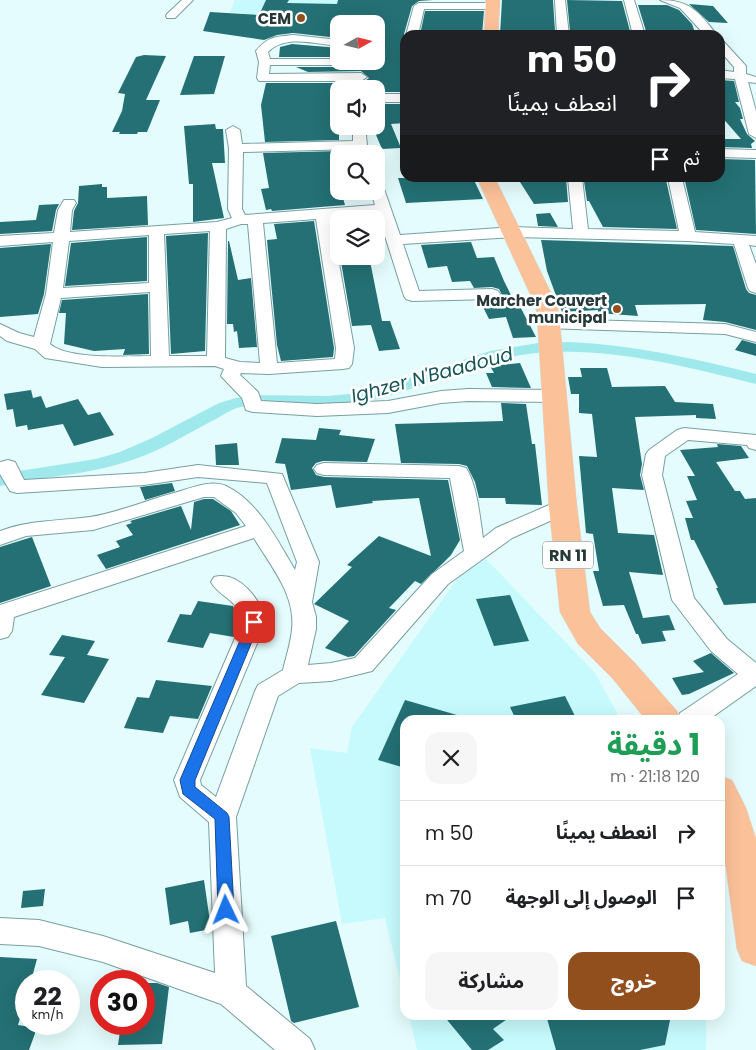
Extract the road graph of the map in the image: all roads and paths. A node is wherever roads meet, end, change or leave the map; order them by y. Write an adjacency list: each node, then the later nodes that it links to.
1 (188, 0): 7 (street)
2 (560, 0): 10 (street)
3 (629, 0): 11 (street)
4 (665, 0): 12 (street)
5 (436, 2): 6 (street); 8 (street)
6 (493, 3): 9 (main road)
7 (171, 16)
8 (413, 30)
9 (490, 30)
10 (563, 30)
11 (638, 30)
12 (706, 30)
13 (330, 42): 15 (street)
14 (725, 50): 18 (street)
15 (265, 62): 16 (street); 19 (street)
16 (330, 62)
17 (725, 75): 18 (street)
18 (751, 79): 25 (street)
19 (330, 81)
20 (306, 89): 21 (street)
21 (330, 89)
22 (385, 98): 23 (street)
23 (400, 98)
24 (233, 130): 26 (street)
25 (756, 134)
26 (236, 148): 27 (street); 37 (street)
27 (330, 148)
28 (725, 153): 29 (street)
29 (756, 154)
30 (488, 182): 40 (main road, RN 11)
31 (575, 182): 41 (street)
32 (676, 182): 42 (street)
33 (381, 200): 35 (street)
34 (69, 203): 43 (street)
35 (385, 209): 36 (street); 44 (street)
36 (323, 213): 37 (street); 58 (street)
37 (247, 219): 38 (street); 58 (street)
38 (218, 226): 39 (street); 55 (street)
39 (156, 231): 43 (street); 47 (street)
40 (512, 232): 41 (street); 44 (street); 52 (main road, RN 11)
41 (581, 233): 42 (street)
42 (688, 236): 45 (street)
43 (62, 237): 46 (street); 49 (street)
44 (396, 240): 50 (street)
45 (748, 240): 48 (street)
46 (0, 241)
47 (158, 287): 49 (street); 56 (street)
48 (756, 288)
49 (54, 294): 54 (street)
50 (492, 294)
51 (0, 329): 54 (street)
52 (551, 337): 53 (street); 59 (main road, RN 11)
53 (756, 337)
54 (41, 345): 56 (street)
55 (216, 361): 56 (street); 57 (street)
56 (160, 362)
57 (235, 366): 58 (street); 59 (street)
58 (269, 369)
59 (555, 396): 63 (main road, RN 11)
60 (756, 444): 71 (street)
61 (4, 467): 68 (street)
62 (324, 469): 66 (street)
63 (563, 507): 66 (street); 72 (main road, RN 11)
64 (259, 529): 65 (street); 68 (street); 69 (street)
65 (0, 538)
66 (475, 554): 70 (street)
67 (222, 582): 75 (street)
68 (300, 603): 70 (street)
69 (1, 619)
70 (294, 675): 75 (street)
71 (756, 675): 73 (street)
72 (661, 715)
73 (696, 715)
74 (725, 800): 77 (main road)
75 (222, 817): 78 (street)
76 (0, 931): 78 (street)
77 (756, 949)
78 (231, 993): 79 (street)
79 (299, 1050)

